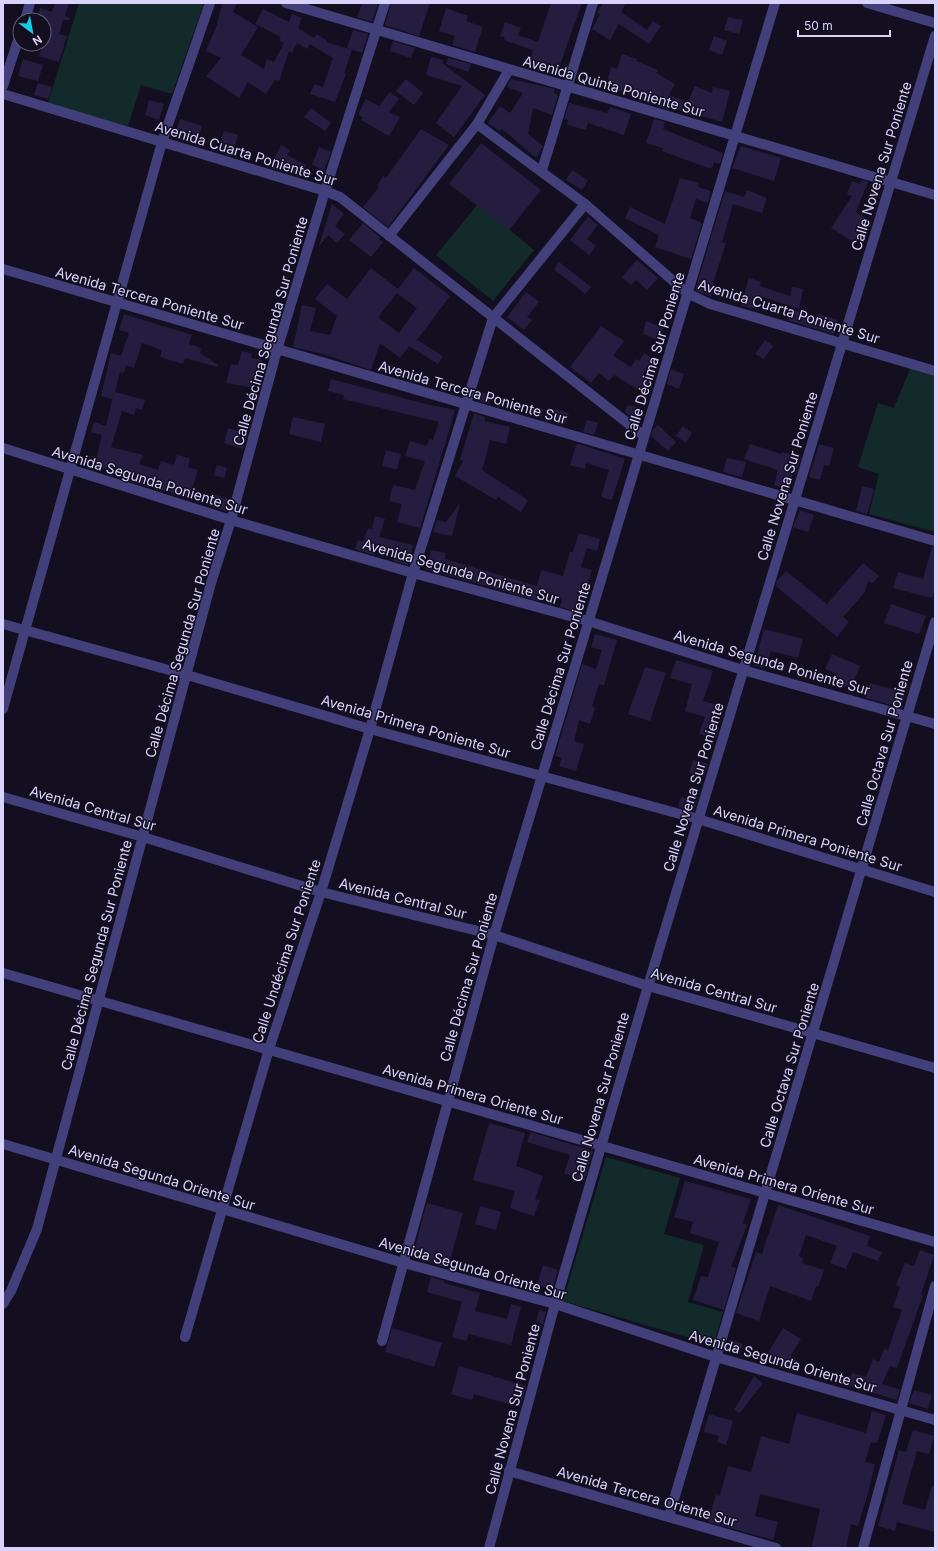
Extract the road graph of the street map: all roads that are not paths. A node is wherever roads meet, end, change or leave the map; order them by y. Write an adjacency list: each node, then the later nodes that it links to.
1 (210, 3): 17 (street)
2 (286, 3): 8 (street, Avenida Quinta Poniente Sur)
3 (385, 3): 8 (street, Calle Décima Segunda Sur Poniente)
4 (594, 3): 13 (street)
5 (775, 3): 16 (street, Calle Décima Sur Poniente)
6 (867, 3): 7 (street)
7 (935, 23)
8 (376, 30): 11 (street, Avenida Quinta Poniente Sur); 20 (street, Calle Décima Segunda Sur Poniente)
9 (935, 36): 19 (street, Calle Novena Sur Poniente)
10 (14, 52): 12 (street)
11 (509, 70): 13 (street, Avenida Quinta Poniente Sur); 15 (street)
12 (3, 86)
13 (568, 86): 16 (street, Avenida Quinta Poniente Sur); 18 (street)
14 (3, 94): 17 (street, Avenida Cuarta Poniente Sur)
15 (477, 124): 18 (street, Avenida Cuarta Poniente Sur); 23 (street)
16 (735, 136): 19 (street, Avenida Quinta Poniente Sur); 25 (street, Calle Décima Sur Poniente)
17 (162, 142): 20 (street, Avenida Cuarta Poniente Sur); 26 (street)
18 (542, 170): 22 (street, Avenida Cuarta Poniente Sur)
19 (891, 182): 21 (street, Avenida Quinta Poniente Sur); 28 (street, Calle Novena Sur Poniente)
20 (325, 191): 23 (street, Avenida Cuarta Poniente Sur); 29 (street, Calle Décima Segunda Sur Poniente)
21 (935, 196)
22 (585, 204): 25 (street, Avenida Cuarta Poniente Sur); 27 (street)
23 (389, 236): 27 (street, Avenida Cuarta Poniente Sur)
24 (3, 269): 26 (street, Avenida Tercera Poniente Sur)
25 (687, 294): 28 (street, Avenida Cuarta Poniente Sur); 32 (street, Calle Décima Sur Poniente)
26 (117, 302): 29 (street, Avenida Tercera Poniente Sur); 35 (street)
27 (493, 318): 31 (street, Calle Undécima Sur Poniente); 32 (street, Avenida Cuarta Poniente Sur)
28 (842, 343): 30 (street, Avenida Cuarta Poniente Sur); 36 (street, Calle Novena Sur Poniente)
29 (277, 350): 31 (street, Avenida Tercera Poniente Sur); 37 (street, Calle Décima Segunda Sur Poniente)
30 (935, 371)
31 (466, 404): 34 (street, Avenida Tercera Poniente Sur); 39 (street, Calle Undécima Sur Poniente)
32 (644, 436): 34 (street, Calle Décima Sur Poniente)
33 (3, 448): 35 (street, Avenida Segunda Poniente Sur)
34 (638, 455): 36 (street, Avenida Tercera Poniente Sur); 40 (street, Calle Décima Sur Poniente)
35 (70, 469): 37 (street, Avenida Segunda Poniente Sur); 43 (street)
36 (794, 501): 38 (street, Avenida Tercera Poniente Sur); 44 (street, Calle Novena Sur Poniente)
37 (231, 520): 39 (street, Avenida Segunda Poniente Sur); 45 (street, Calle Décima Segunda Sur Poniente)
38 (935, 541)
39 (413, 574): 40 (street, Avenida Segunda Poniente Sur); 49 (street, Calle Undécima Sur Poniente)
40 (588, 621): 44 (street, Avenida Segunda Poniente Sur); 50 (street, Calle Décima Sur Poniente)
41 (935, 622): 47 (street, Calle Octava Sur Poniente)
42 (3, 624): 43 (street, Avenida Primera Poniente Sur)
43 (25, 630): 45 (street, Avenida Primera Poniente Sur); 46 (street)
44 (743, 670): 47 (street, Avenida Segunda Poniente Sur); 52 (street, Calle Novena Sur Poniente)
45 (187, 674): 49 (street, Avenida Primera Poniente Sur); 53 (street, Calle Décima Segunda Sur Poniente)
46 (3, 709)
47 (907, 716): 48 (street, Avenida Segunda Poniente Sur); 54 (street, Calle Octava Sur Poniente)
48 (935, 724)
49 (370, 729): 50 (street, Avenida Primera Poniente Sur); 55 (street, Calle Undécima Sur Poniente)
50 (542, 775): 52 (street, Avenida Primera Poniente Sur); 57 (street, Calle Décima Sur Poniente)
51 (3, 797): 53 (street, Avenida Central Sur)
52 (698, 819): 54 (street, Avenida Primera Poniente Sur); 59 (street, Calle Novena Sur Poniente)
53 (143, 837): 55 (street, Avenida Central Sur); 60 (street, Calle Décima Segunda Sur Poniente)
54 (862, 870): 56 (street, Avenida Primera Poniente Sur); 61 (street, Calle Octava Sur Poniente)
55 (321, 892): 57 (street, Avenida Central Sur); 62 (street, Calle Undécima Sur Poniente)
56 (935, 892)
57 (494, 935): 59 (street, Avenida Central Sur); 64 (street, Calle Décima Sur Poniente)
58 (3, 973): 60 (street, Avenida Primera Oriente Sur)
59 (648, 986): 61 (street, Avenida Central Sur); 66 (street, Calle Novena Sur Poniente)
60 (99, 1000): 62 (street, Avenida Primera Oriente Sur); 67 (street, Calle Décima Segunda Sur Poniente)
61 (813, 1033): 63 (street, Avenida Central Sur); 68 (street, Calle Octava Sur Poniente)
62 (269, 1049): 64 (street, Avenida Primera Oriente Sur); 69 (street, Calle Undécima Sur Poniente)
63 (935, 1068)
64 (448, 1101): 66 (street, Avenida Primera Oriente Sur); 71 (street, Calle Décima Sur Poniente)
65 (3, 1144): 67 (street, Avenida Segunda Oriente Sur)
66 (600, 1146): 68 (street, Avenida Primera Oriente Sur); 74 (street, Calle Novena Sur Poniente)
67 (56, 1160): 69 (street, Avenida Segunda Oriente Sur); 73 (street, Calle Décima Segunda Sur Poniente)
68 (766, 1192): 70 (street, Avenida Primera Oriente Sur); 77 (street, Calle Octava Sur Poniente)
69 (222, 1210): 71 (street, Avenida Segunda Oriente Sur); 75 (street, Calle Undécima Sur Poniente)
70 (935, 1242)
71 (404, 1263): 74 (street, Avenida Segunda Oriente Sur); 76 (street, Calle Décima Sur Poniente)
72 (935, 1286): 78 (street)
73 (3, 1304)
74 (555, 1304): 77 (street, Avenida Segunda Oriente Sur); 80 (street, Calle Novena Sur Poniente)
75 (185, 1337)
76 (382, 1341)
77 (716, 1357): 78 (street, Avenida Segunda Oriente Sur); 81 (street, Calle Octava Sur Poniente)
78 (901, 1410): 79 (street, Avenida Segunda Oriente Sur); 84 (street)
79 (935, 1420)
80 (509, 1471): 81 (street, Avenida Tercera Oriente Sur); 82 (street, Calle Novena Sur Poniente)
81 (668, 1516): 83 (street, Avenida Tercera Oriente Sur)
82 (489, 1548)
83 (776, 1548)
84 (863, 1548)

